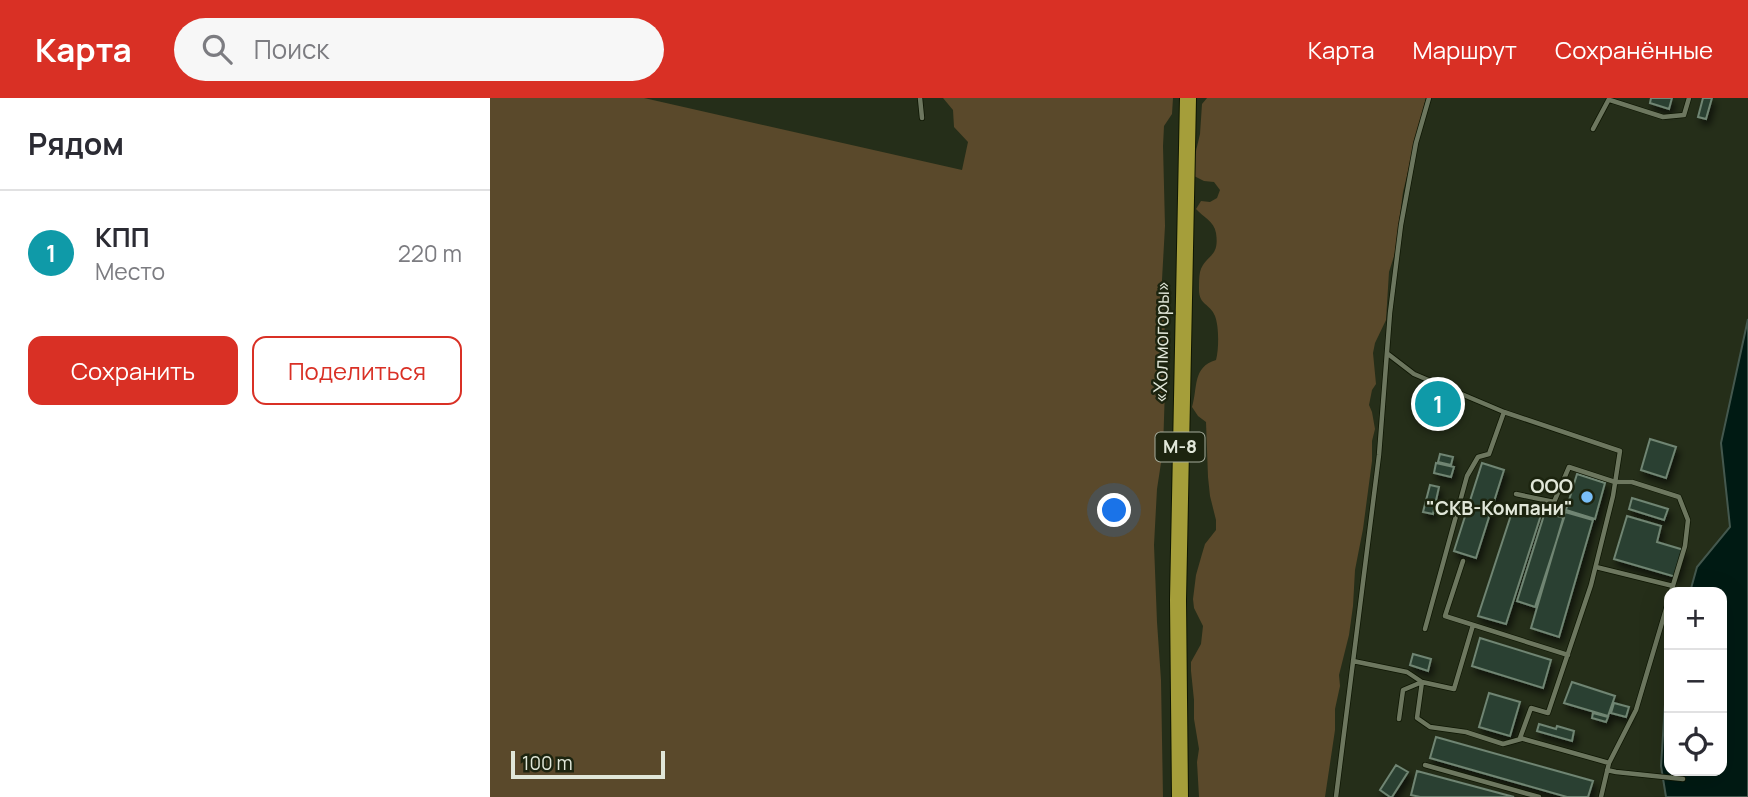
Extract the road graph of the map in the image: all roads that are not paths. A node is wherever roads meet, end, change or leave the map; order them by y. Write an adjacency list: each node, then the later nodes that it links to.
1 (920, 98): 6 (lane)
2 (1188, 98): 28 (highway, «Холмогоры» / М-8)
3 (1429, 98): 8 (lane)
4 (1689, 98): 5 (lane)
5 (1610, 99): 7 (lane)
6 (922, 118)
7 (1593, 129)
8 (1387, 353): 9 (lane); 20 (lane)
9 (1504, 412): 10 (lane); 18 (lane)
10 (1615, 482): 11 (lane); 13 (lane); 15 (lane)
11 (1516, 494)
12 (1463, 561): 17 (lane)
13 (1596, 567): 14 (lane); 19 (lane)
14 (1665, 587)
15 (1673, 587)
16 (1664, 616): 24 (lane)
17 (1474, 625): 19 (lane); 21 (lane)
18 (1425, 629)
19 (1568, 654): 23 (lane)
20 (1353, 661): 21 (lane); 29 (lane)
21 (1422, 682): 22 (lane); 23 (lane)
22 (1399, 719)
23 (1522, 739): 24 (lane)
24 (1609, 763): 26 (lane)
25 (1425, 765): 30 (lane)
26 (1607, 769): 27 (lane); 31 (lane)
27 (1684, 779)
28 (1180, 797)
29 (1336, 797)
30 (1539, 797)
31 (1601, 797)

